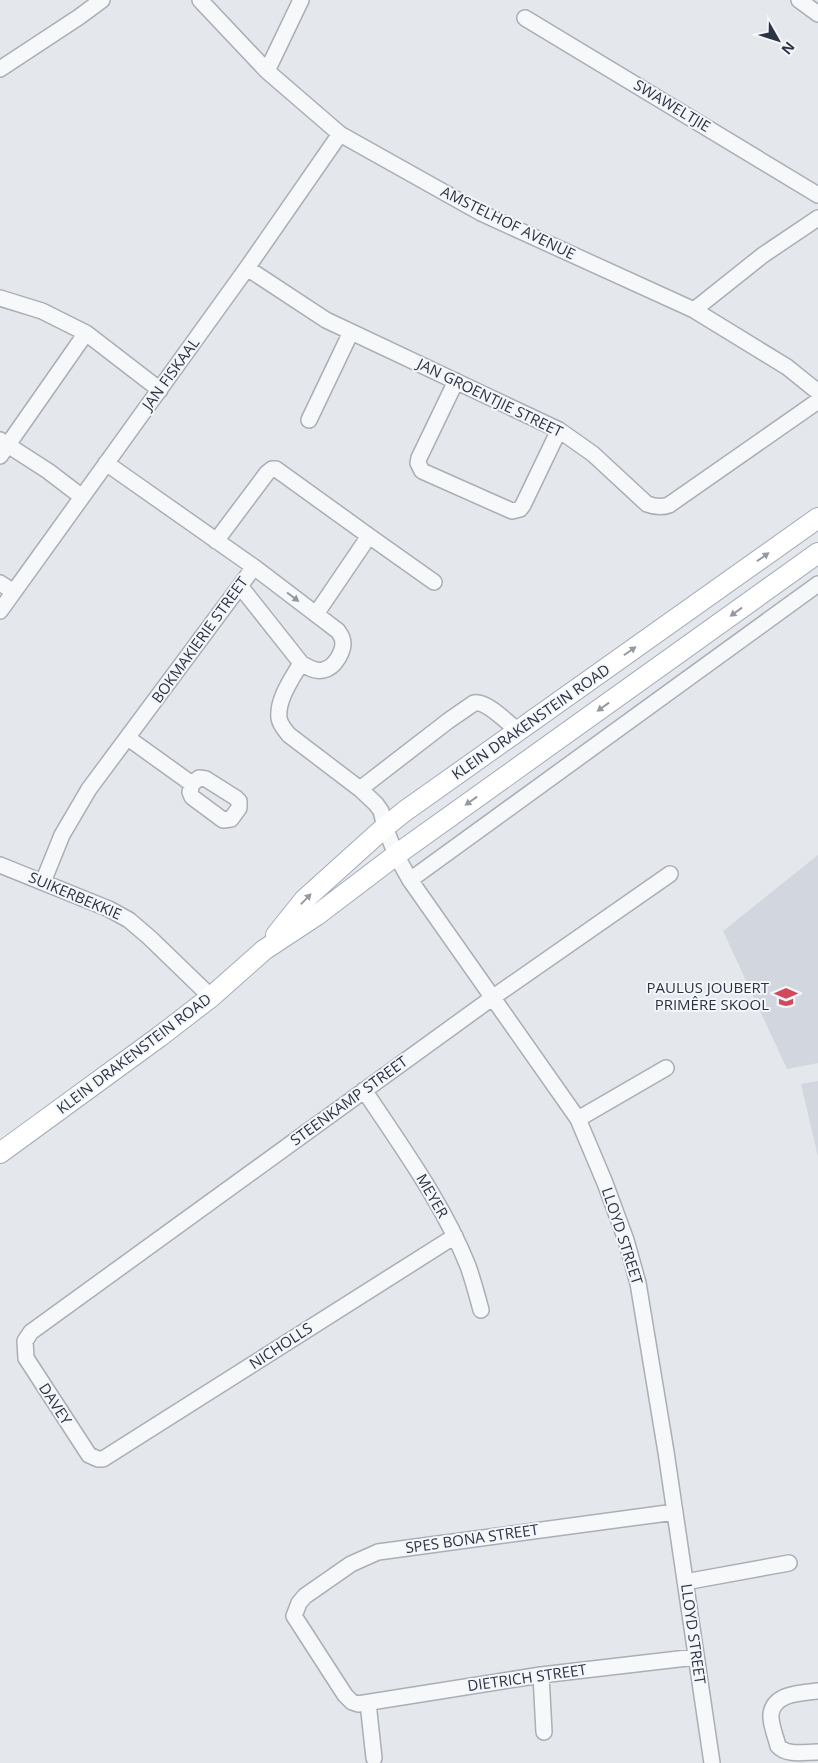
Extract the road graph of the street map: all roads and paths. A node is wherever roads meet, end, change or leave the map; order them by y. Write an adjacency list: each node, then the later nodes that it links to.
1 (102, 0): 7 (street)
2 (200, 0): 8 (street, AMSTELHOF AVENUE)
3 (301, 0): 8 (street)
4 (799, 0): 5 (street)
5 (818, 14)
6 (525, 18): 10 (street, SWAWELTJIE)
7 (0, 69)
8 (267, 71): 9 (street, AMSTELHOF AVENUE)
9 (340, 134): 12 (street, JAN FISKAAL); 14 (street, AMSTELHOF AVENUE)
10 (818, 195)
11 (818, 218): 14 (street)
12 (248, 268): 15 (street, JAN GROENTJIE STREET); 18 (street, JAN FISKAAL)
13 (0, 298): 16 (street)
14 (694, 310): 19 (street, AMSTELHOF AVENUE)
15 (351, 332): 17 (street, JAN GROENTJIE STREET); 21 (street)
16 (86, 333): 18 (street); 23 (street)
17 (456, 381): 22 (street, JAN GROENTJIE STREET); 22 (street)
18 (160, 390): 24 (street, JAN FISKAAL)
19 (818, 392)
20 (818, 401): 22 (street, JAN GROENTJIE STREET)
21 (309, 420)
22 (559, 430)
23 (3, 447): 25 (street)
24 (106, 464): 25 (street, JAN FISKAAL); 28 (street, BOKMAKIERIE STREET)
25 (82, 498): 35 (street, JAN FISKAAL)
26 (818, 518): 39 (main road, KLEIN DRAKENSTEIN ROAD, one-way to 26)
27 (369, 536): 28 (street); 31 (street); 37 (street)
28 (216, 541): 30 (street, BOKMAKIERIE STREET)
29 (818, 553): 44 (main road, KLEIN DRAKENSTEIN ROAD, one-way to 44)
30 (254, 568): 34 (street, BOKMAKIERIE STREET); 37 (street, one-way to 37)
31 (434, 582)
32 (0, 583): 35 (street)
33 (818, 584): 47 (street)
34 (240, 586): 38 (street); 40 (street, BOKMAKIERIE STREET)
35 (14, 592): 36 (street, JAN FISKAAL)
36 (0, 611)
37 (316, 614): 38 (street)
38 (301, 663): 42 (street, LLOYD STREET)
39 (518, 731): 42 (street); 43 (main road, KLEIN DRAKENSTEIN ROAD)
40 (128, 738): 41 (street); 48 (street, BOKMAKIERIE STREET)
41 (192, 784)
42 (360, 789): 43 (street, LLOYD STREET)
43 (385, 828): 44 (street, LLOYD STREET); 49 (main road, KLEIN DRAKENSTEIN ROAD, one-way to 43)
44 (396, 855): 47 (street, LLOYD STREET); 49 (main road, KLEIN DRAKENSTEIN ROAD)
45 (0, 865): 48 (street, SUIKERBEKKIE)
46 (670, 874): 51 (street, STEENKAMP STREET)
47 (410, 880): 51 (street, LLOYD STREET)
48 (43, 882): 50 (street, SUIKERBEKKIE)
49 (264, 950): 50 (main road, KLEIN DRAKENSTEIN ROAD)
50 (211, 997): 55 (main road, KLEIN DRAKENSTEIN ROAD)
51 (492, 998): 53 (street, STEENKAMP STREET); 54 (street, LLOYD STREET)
52 (666, 1068): 54 (street)
53 (364, 1090): 56 (street, MEYER); 58 (street, STEENKAMP STREET)
54 (578, 1119): 60 (street, LLOYD STREET)
55 (0, 1153)
56 (455, 1236): 57 (street, MEYER); 59 (street, NICHOLLS)
57 (481, 1310)
58 (30, 1332): 59 (street, DAVEY)
59 (108, 1457)
60 (675, 1512): 62 (street, LLOYD STREET); 66 (street, SPES BONA STREET)
61 (789, 1564): 62 (street)
62 (685, 1582): 63 (street, LLOYD STREET)
63 (696, 1657): 64 (street, DIETRICH STREET); 70 (street, LLOYD STREET)
64 (541, 1675): 66 (street, DIETRICH STREET); 67 (street)
65 (818, 1691): 68 (street)
66 (363, 1704): 69 (street)
67 (544, 1732)
68 (818, 1752): 71 (street)
69 (374, 1758)
70 (712, 1763)
71 (815, 1763)

